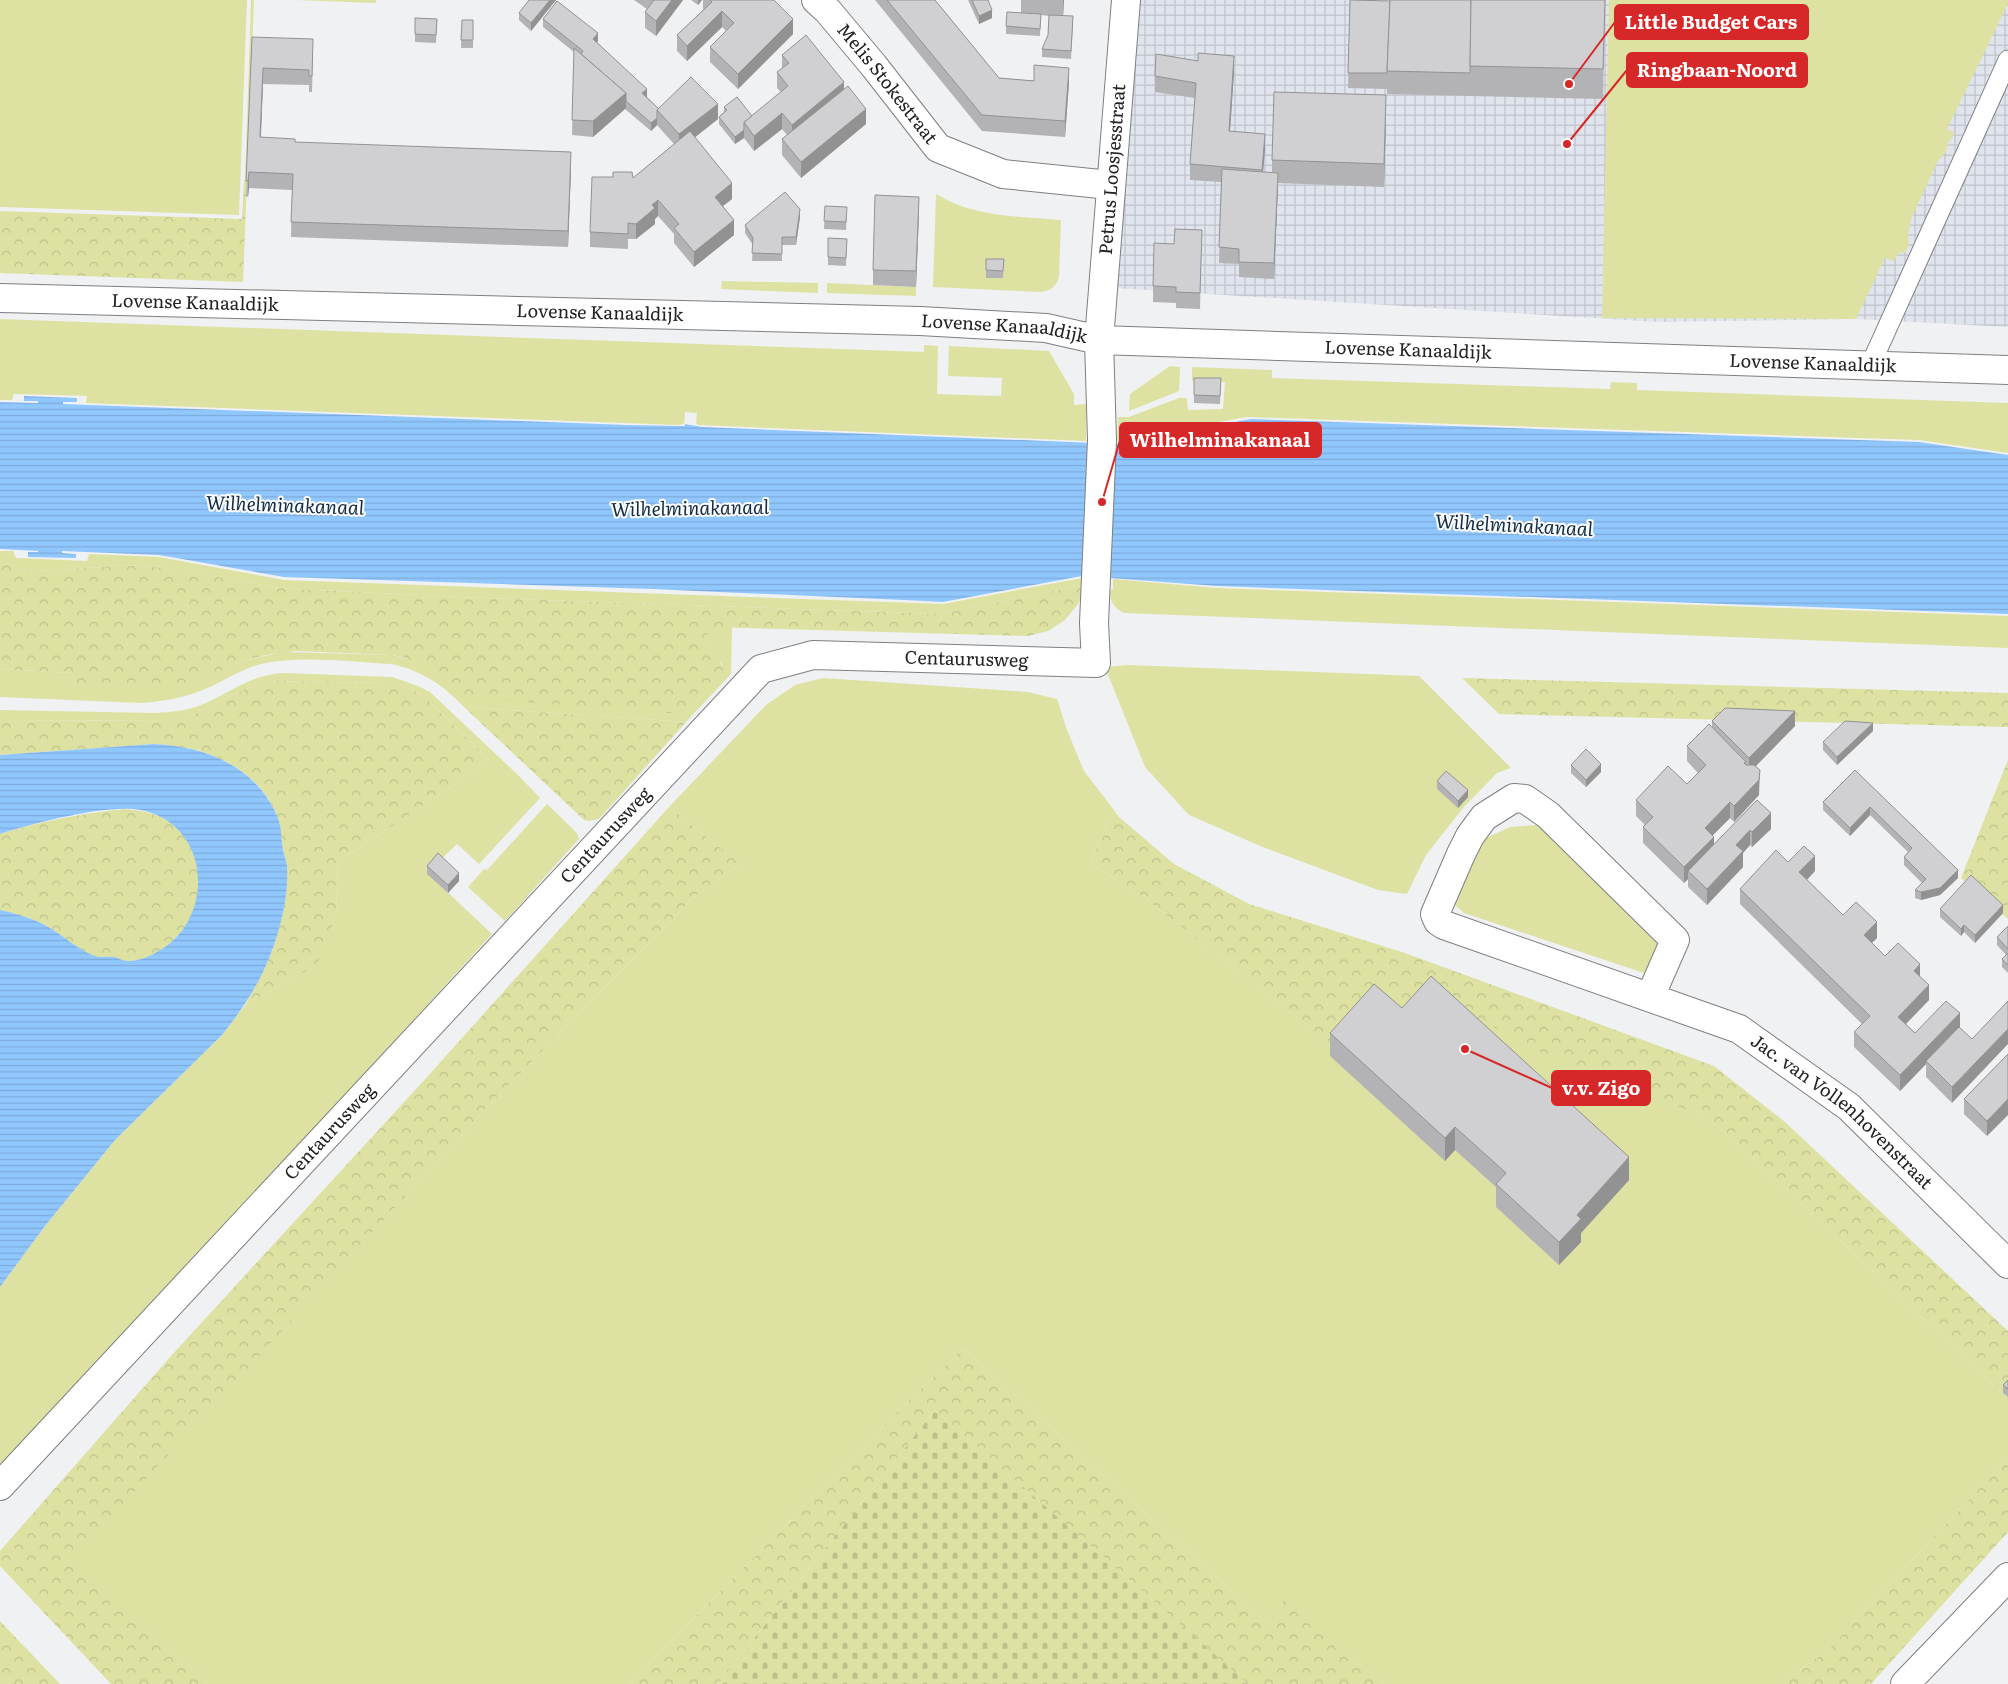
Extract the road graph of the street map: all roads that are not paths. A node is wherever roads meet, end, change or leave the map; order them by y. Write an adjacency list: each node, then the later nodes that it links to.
1 (816, 0): 4 (street, Melis Stokestraat)
2 (1126, 0): 4 (street, Petrus Loosjesstraat)
3 (2008, 60): 7 (lane)
4 (1110, 184): 6 (street, Petrus Loosjesstraat)
5 (0, 298): 6 (street, Lovense Kanaaldijk)
6 (1099, 340): 7 (street, Lovense Kanaaldijk); 11 (street, Centaurusweg)
7 (1870, 366): 8 (street, Lovense Kanaaldijk)
8 (2008, 370)
9 (1650, 997): 9 (street, Jac. van Vollenhovenstraat); 10 (street, Jac. van Vollenhovenstraat)
10 (2008, 1264)
11 (0, 1486)
12 (2008, 1577): 13 (street)
13 (1905, 1684)

